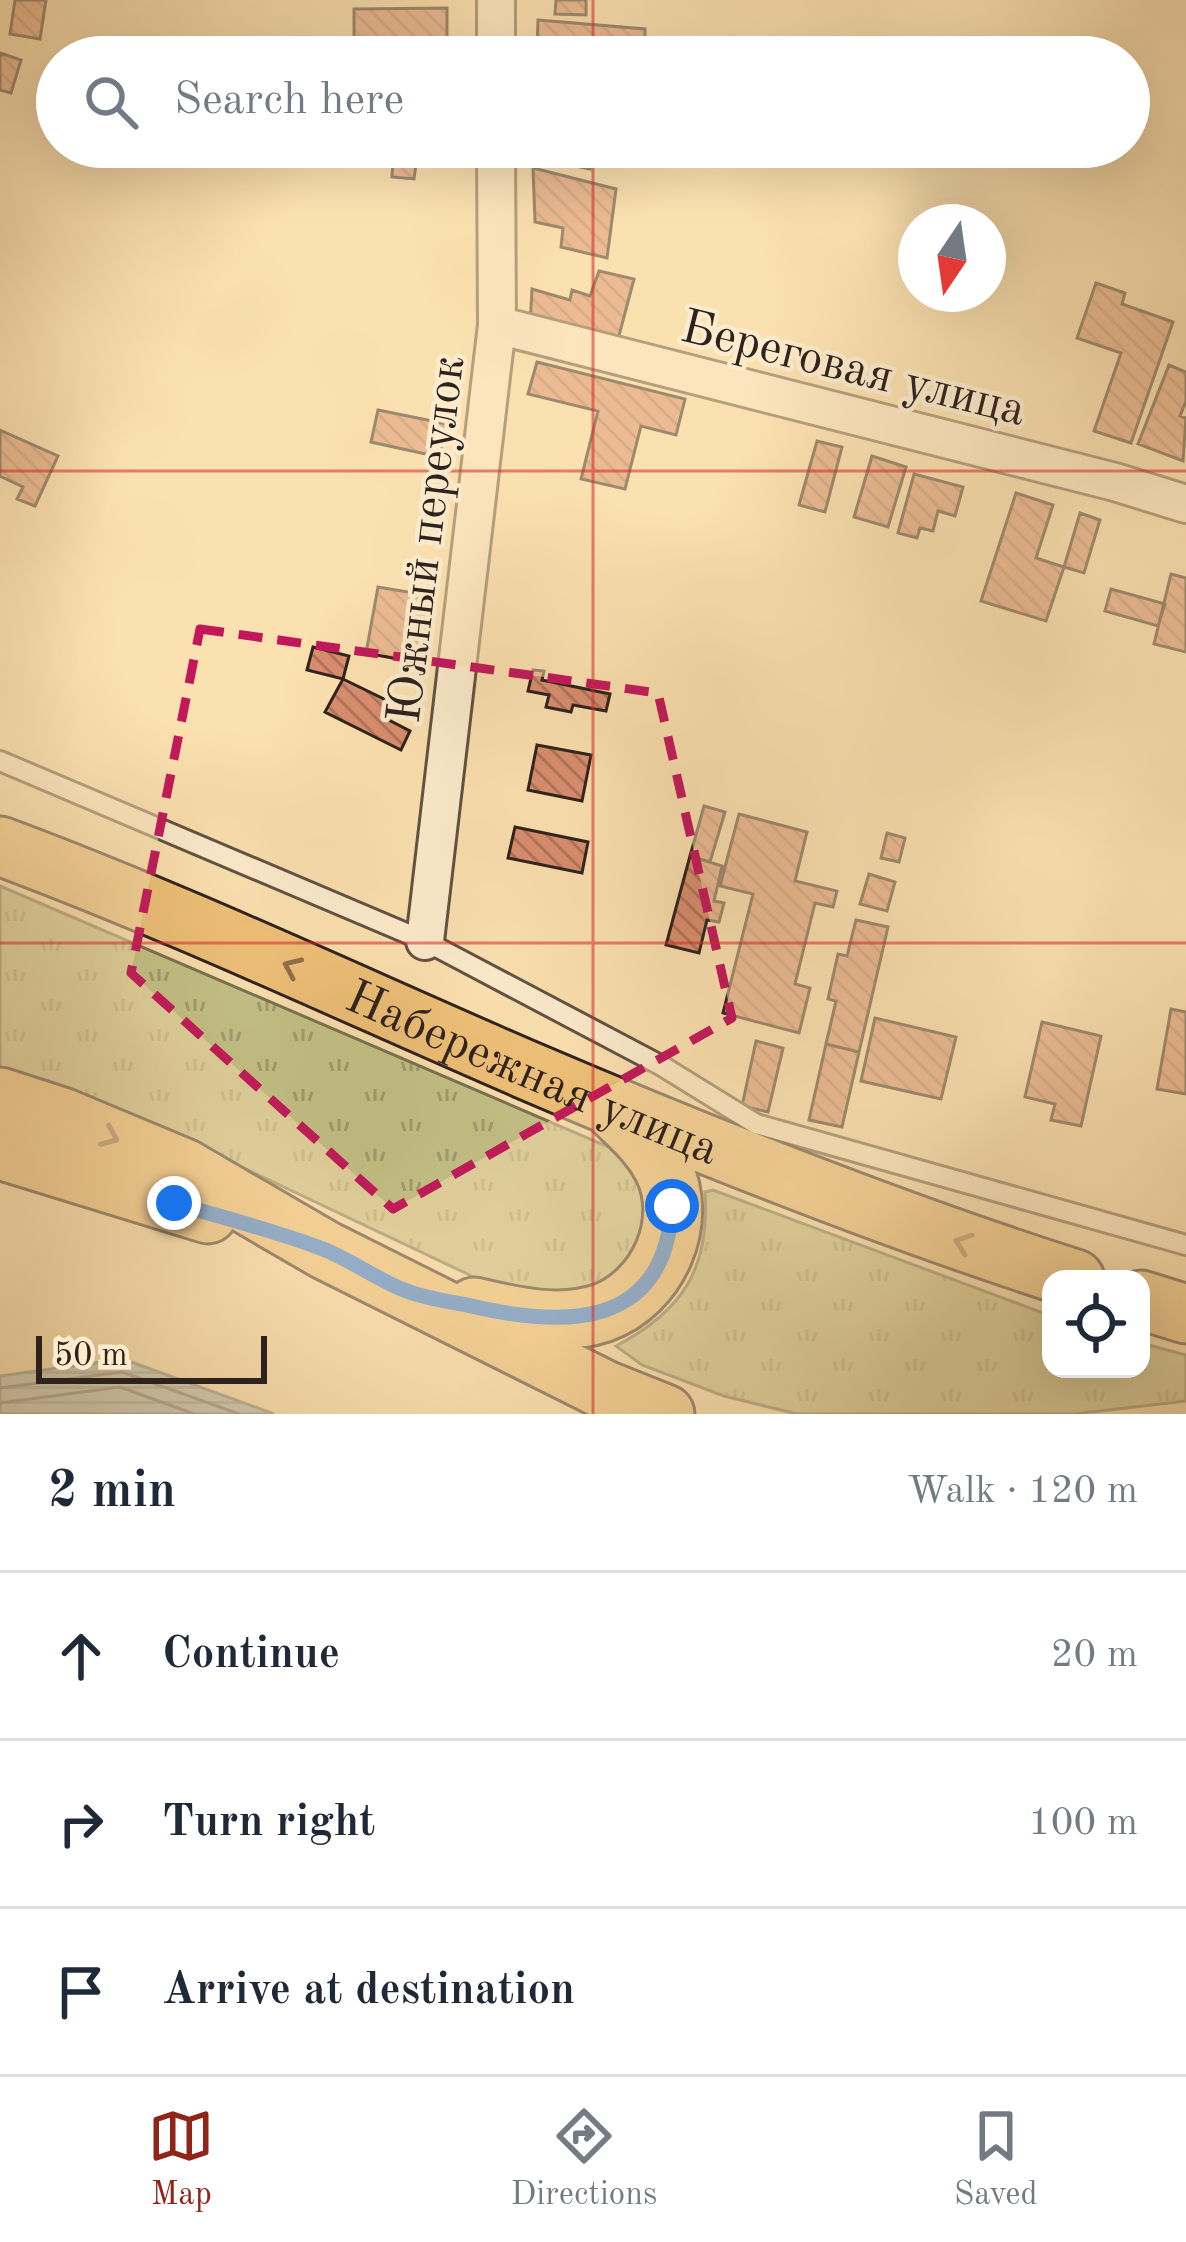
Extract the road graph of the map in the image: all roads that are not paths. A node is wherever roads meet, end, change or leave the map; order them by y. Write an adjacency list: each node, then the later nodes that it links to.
1 (496, 0): 2 (street)
2 (496, 36)
3 (496, 168): 4 (street, Южный переулок)
4 (497, 325): 5 (street, Береговая улица); 10 (street, Южный переулок)
5 (1186, 504)
6 (0, 761): 10 (lane)
7 (0, 816): 9 (main road)
8 (0, 847): 9 (main road, Набережная улица)
9 (119, 891): 12 (main road, Набережная улица, one-way to 9)
10 (425, 941): 14 (lane)
11 (0, 1097): 15 (main road, one-way to 15)
12 (606, 1102): 16 (main road, Набережная улица, one-way to 12); 17 (main road)
13 (0, 1150): 15 (main road)
14 (1186, 1245)
15 (325, 1250): 17 (main road)
16 (1046, 1270)
17 (406, 1291): 20 (main road)
18 (1150, 1303): 19 (main road)
19 (1186, 1314)
20 (664, 1414)

